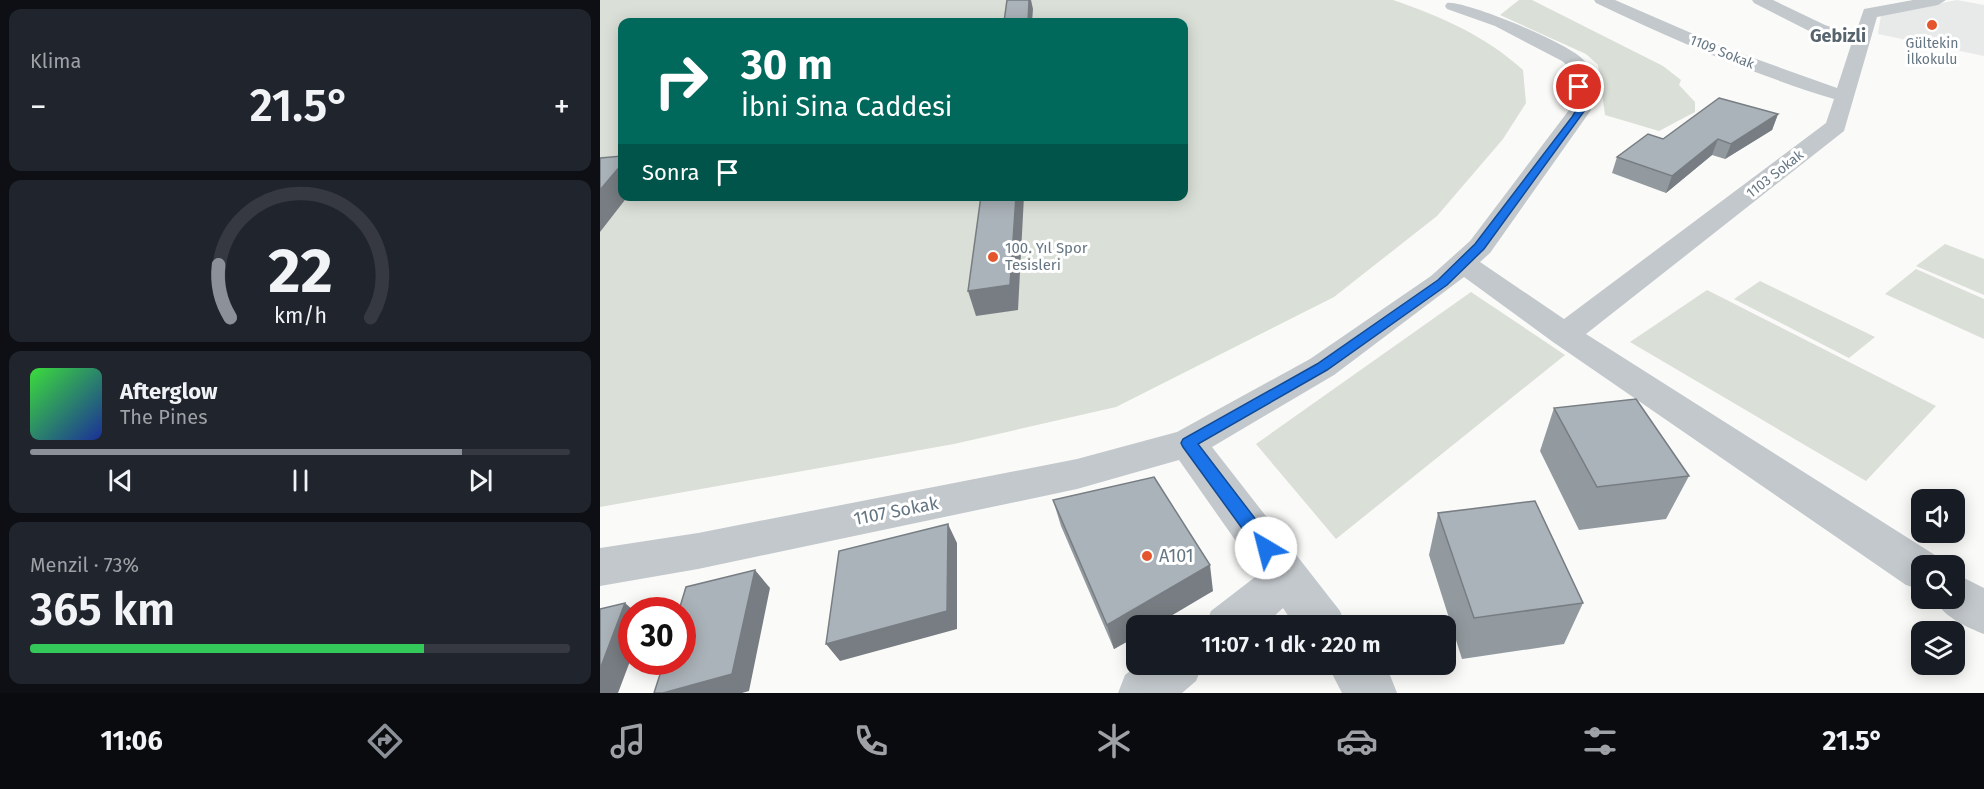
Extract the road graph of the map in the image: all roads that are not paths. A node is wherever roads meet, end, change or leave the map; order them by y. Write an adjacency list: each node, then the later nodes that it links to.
1 (1602, 0): 6 (street, 1109 Sokak)
2 (1760, 0): 5 (street)
3 (1938, 0): 5 (street, 1103 Sokak)
4 (1434, 2): 7 (street, 1107 Sokak)
5 (1860, 42): 6 (street, 1103 Sokak)
6 (1844, 96): 8 (street, 1103 Sokak)
7 (1463, 262): 8 (street); 9 (street, 1107 Sokak)
8 (1564, 335): 10 (street)
9 (1188, 443): 11 (street, 1107 Sokak); 12 (street)
10 (1911, 564)
11 (600, 567)
12 (1288, 577): 15 (street); 16 (street)
13 (1965, 600): 14 (street)
14 (1984, 613)
15 (1241, 615)
16 (1315, 615)
17 (1165, 675): 19 (street)
18 (1359, 675): 20 (street)
19 (1143, 693)
20 (1372, 693)

